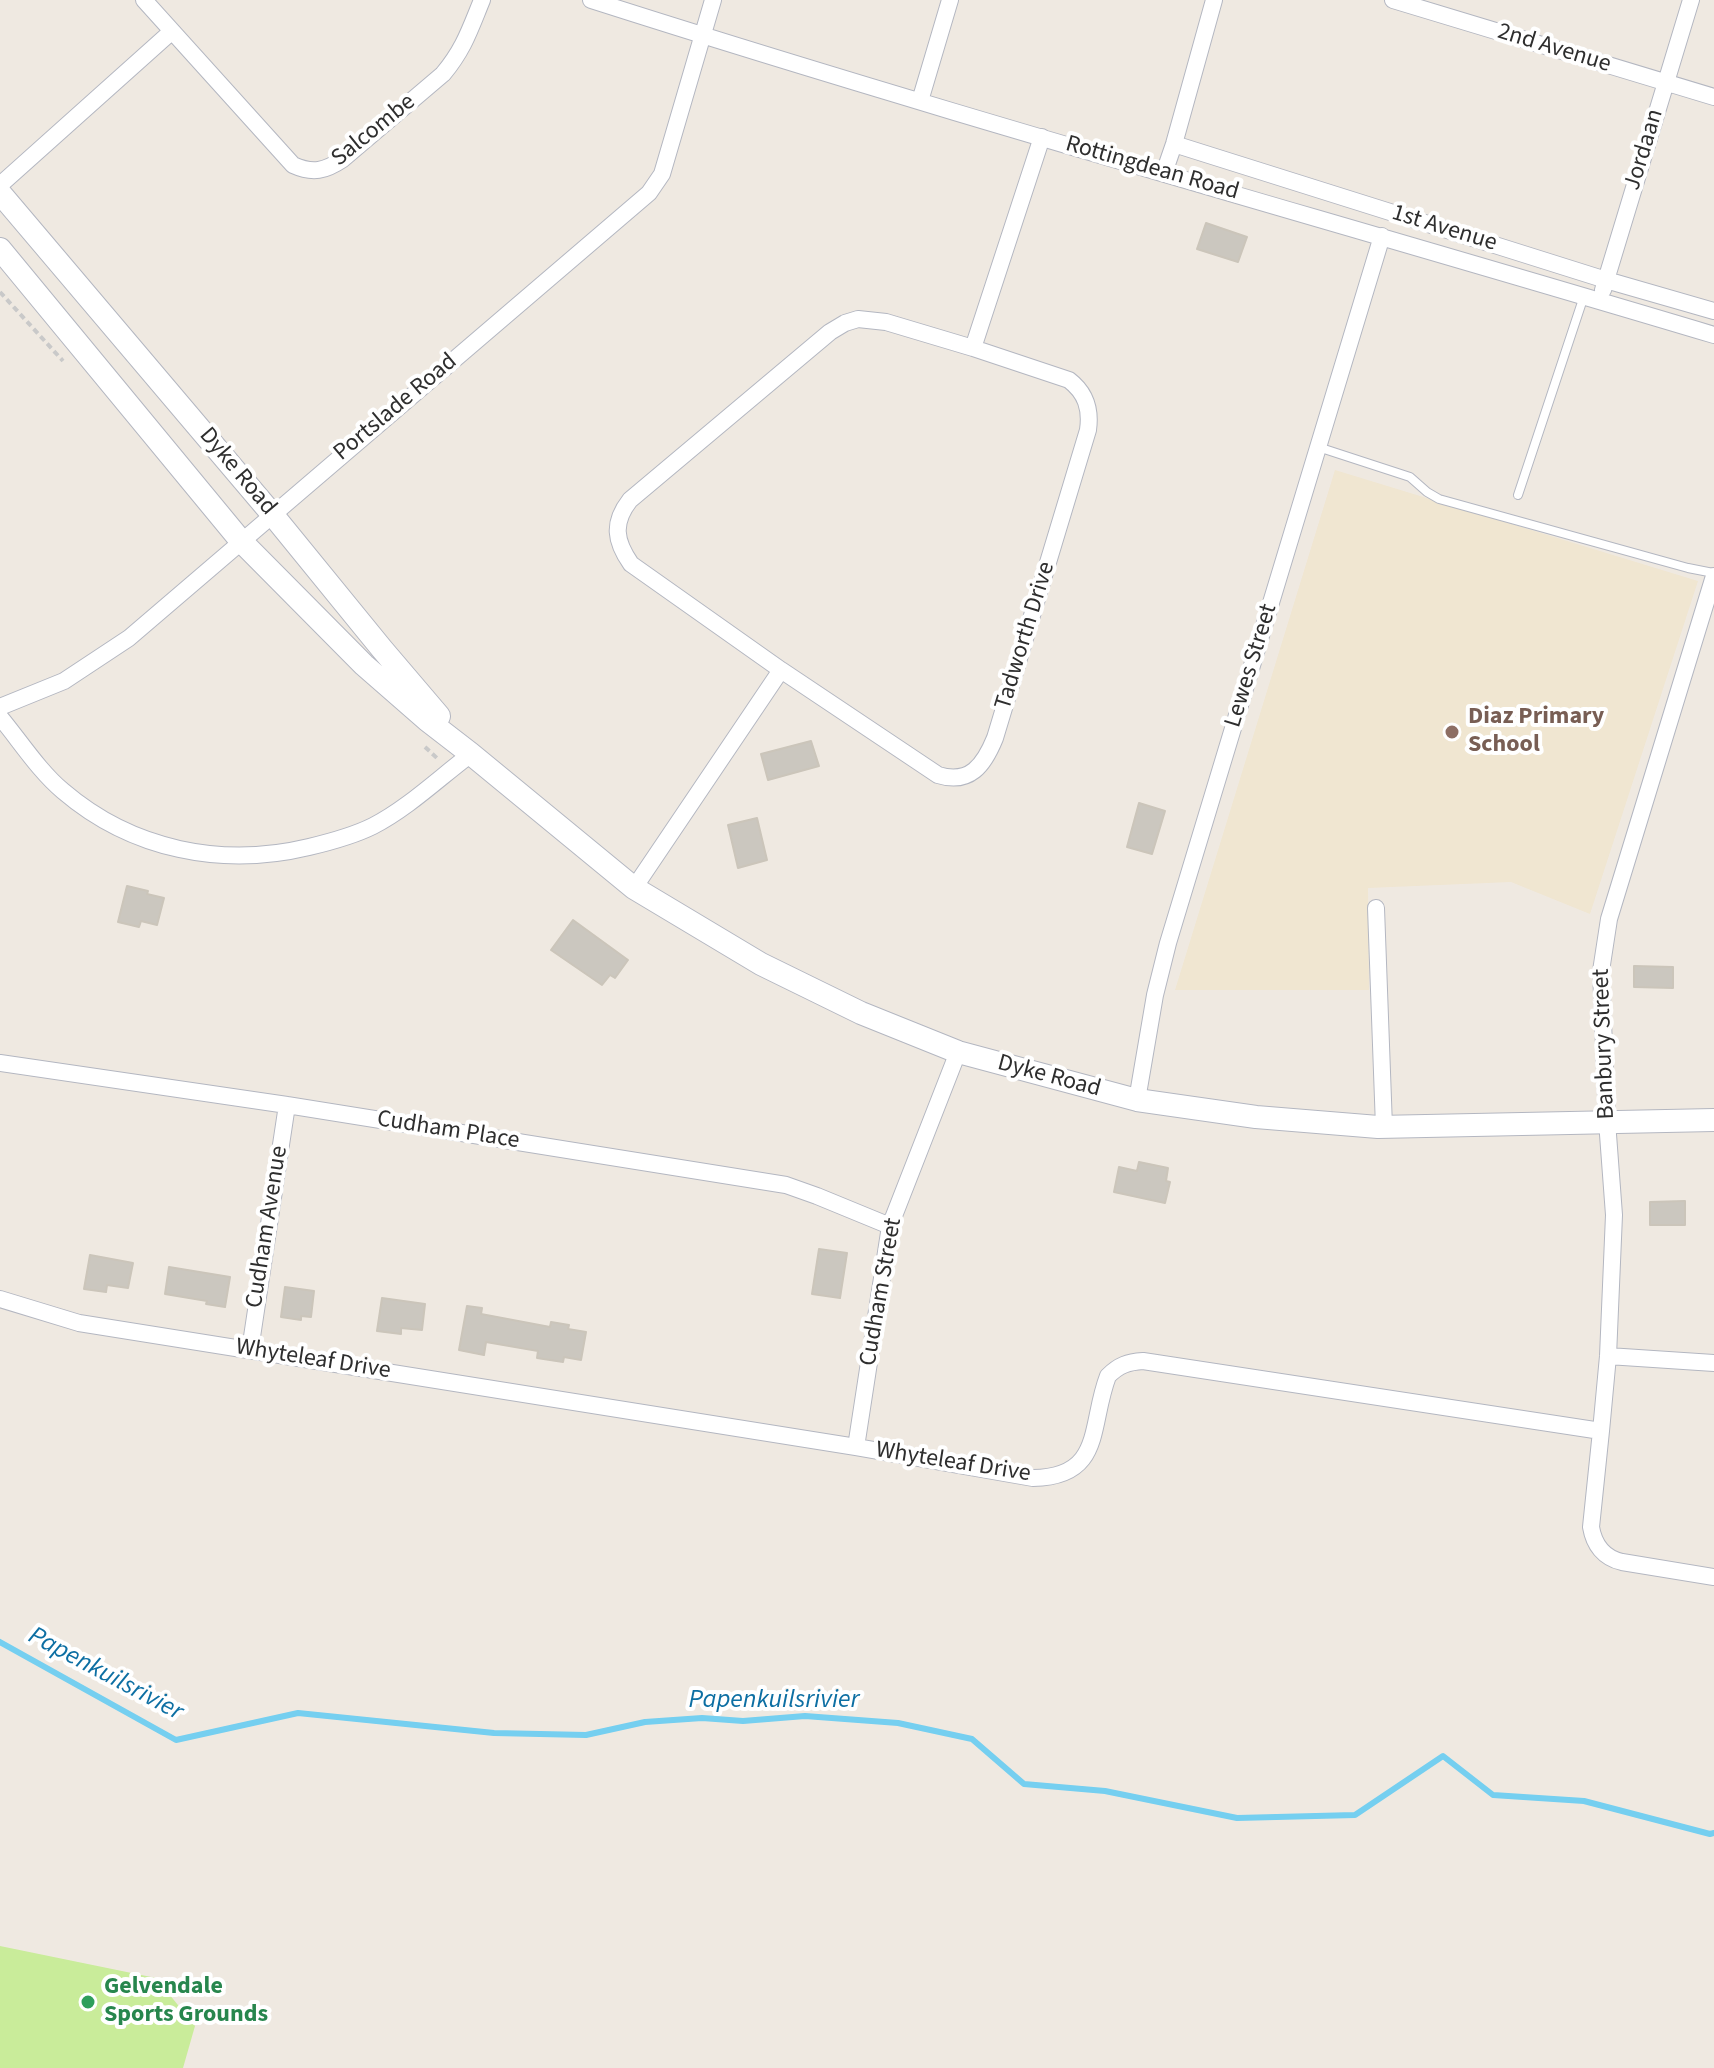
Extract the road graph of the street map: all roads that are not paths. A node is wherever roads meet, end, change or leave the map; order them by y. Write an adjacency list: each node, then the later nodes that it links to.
1 (144, 0): 9 (street, Salcombe)
2 (482, 0): 9 (street, Salcombe)
3 (591, 0): 10 (street, Rottingdean Road)
4 (713, 0): 10 (street, Portslade Road)
5 (950, 0): 13 (street)
6 (1214, 0): 15 (street)
7 (1393, 0): 11 (street, 2nd Avenue)
8 (1691, 0): 11 (street, Jordaan)
9 (171, 32): 17 (street)
10 (702, 36): 13 (street, Rottingdean Road); 28 (street, Portslade Road)
11 (1666, 83): 12 (street, 2nd Avenue); 21 (street, Jordaan)
12 (1714, 97)
13 (920, 101): 14 (street, Rottingdean Road)
14 (1042, 137): 16 (street, Rottingdean Road); 25 (street)
15 (1174, 144): 16 (street); 21 (street, 1st Avenue)
16 (1164, 173): 19 (street, Rottingdean Road)
17 (0, 185)
18 (0, 193): 28 (street, Dyke Road)
19 (1382, 236): 22 (street, Rottingdean Road); 26 (street, Lewes Street)
20 (0, 249): 29 (street, Dyke Road)
21 (1606, 280): 22 (street, Jordaan); 23 (street, 1st Avenue)
22 (1592, 299): 24 (street, Rottingdean Road); 27 (lane)
23 (1714, 311)
24 (1714, 335)
25 (973, 348): 31 (street, Tadworth Drive); 31 (street, Tadworth Drive)
26 (1318, 447): 30 (lane); 39 (street, Lewes Street)
27 (1518, 495)
28 (272, 514): 29 (street, Portslade Road); 34 (street, Dyke Road)
29 (241, 541): 32 (street, Portslade Road); 34 (street, Dyke Road)
30 (1714, 575): 42 (street, Banbury Street)
31 (781, 670): 35 (street)
32 (0, 707)
33 (0, 717): 34 (street)
34 (471, 754): 35 (street, Dyke Road)
35 (634, 888): 37 (street, Dyke Road)
36 (1376, 908): 43 (street)
37 (958, 1052): 39 (street, Dyke Road); 44 (street, Cudham Street)
38 (0, 1063): 40 (street, Cudham Place)
39 (1137, 1100): 43 (street, Dyke Road)
40 (287, 1105): 44 (street, Cudham Place); 46 (street, Cudham Avenue)
41 (1714, 1120): 42 (street, Dyke Road)
42 (1607, 1121): 43 (street, Dyke Road); 47 (street, Banbury Street)
43 (1384, 1127)
44 (890, 1226): 50 (street, Cudham Street)
45 (0, 1299): 46 (street, Whyteleaf Drive)
46 (250, 1350): 50 (street, Whyteleaf Drive)
47 (1608, 1356): 48 (street); 49 (street, Banbury Street)
48 (1714, 1363)
49 (1601, 1431): 50 (street, Whyteleaf Drive); 51 (street)
50 (856, 1447)
51 (1714, 1577)

